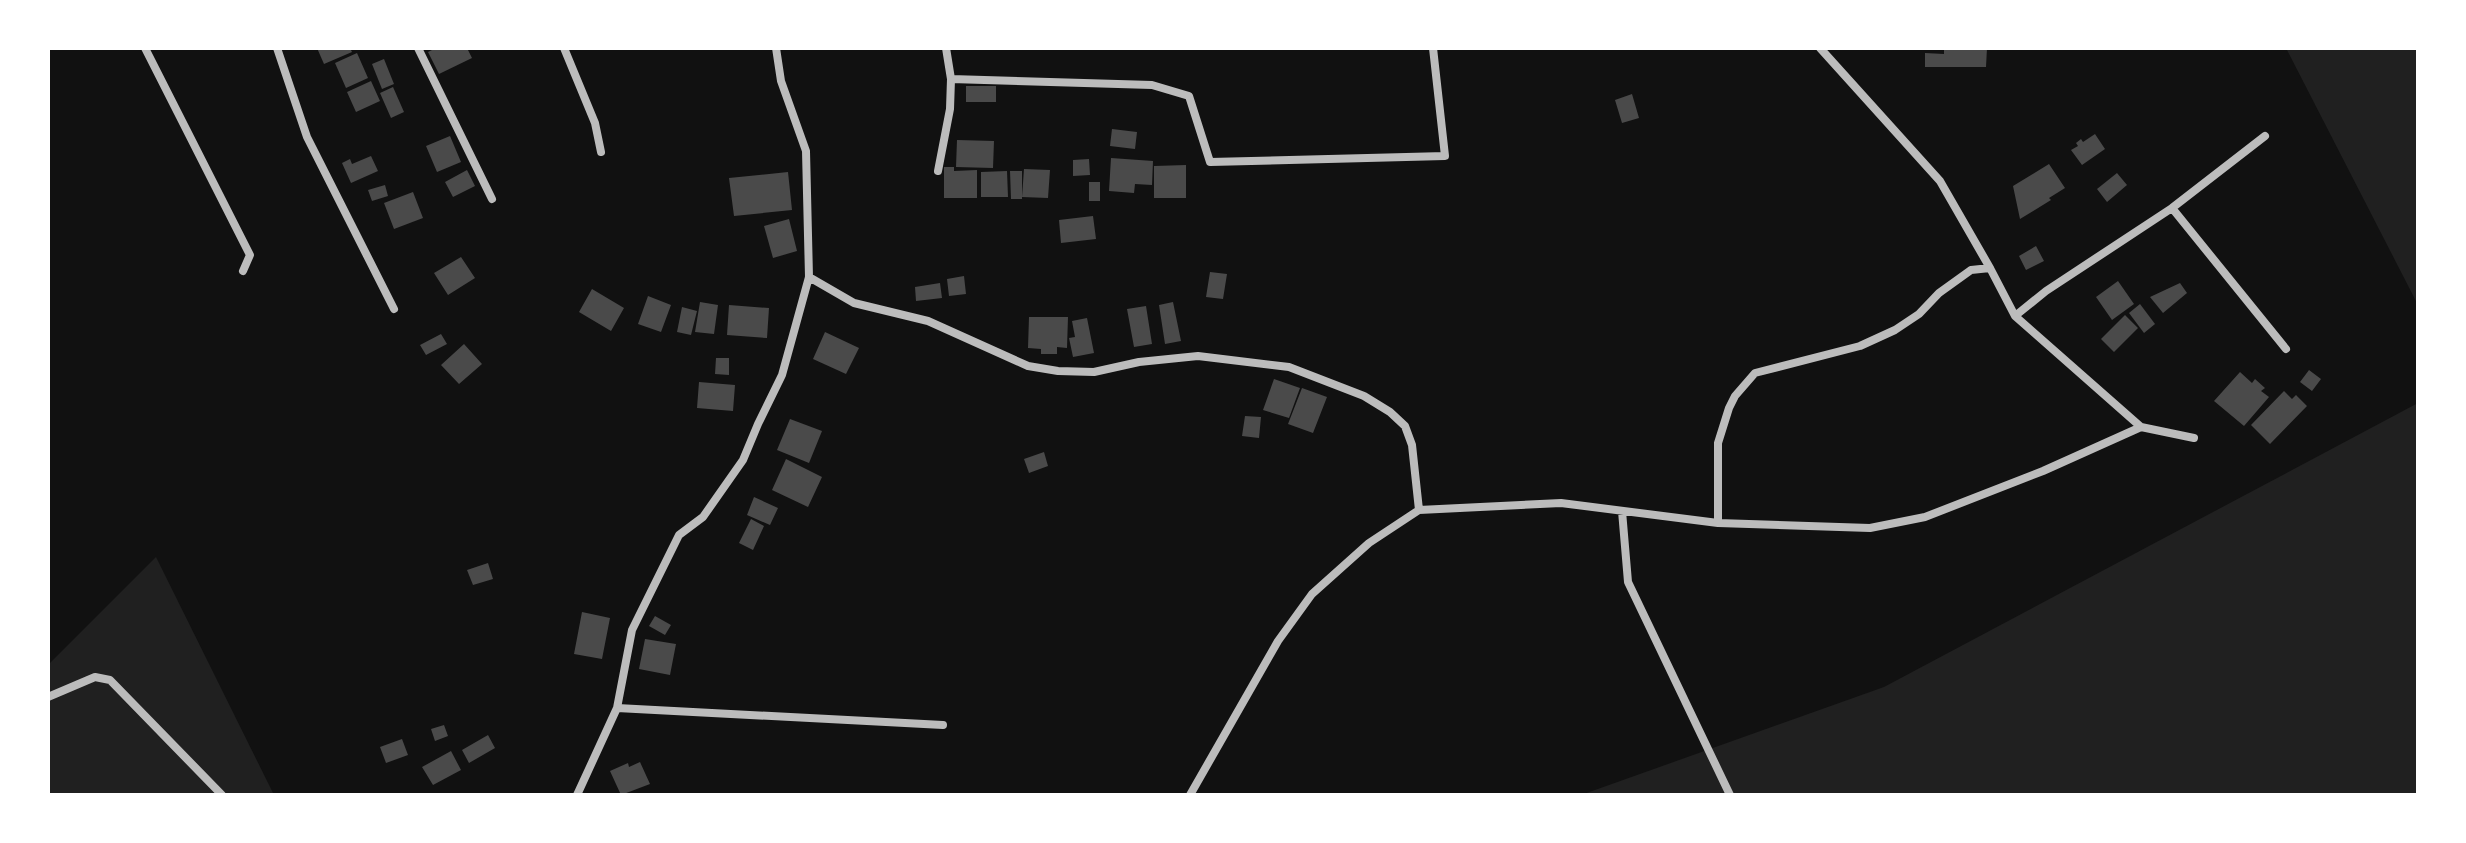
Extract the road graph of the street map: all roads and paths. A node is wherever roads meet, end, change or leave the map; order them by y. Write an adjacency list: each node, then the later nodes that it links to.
1 (145, 48): 16 (street)
2 (277, 48): 18 (street)
3 (418, 48): 13 (street)
4 (564, 48): 11 (street)
5 (776, 48): 17 (street)
6 (946, 48): 9 (street)
7 (1433, 48): 9 (street)
8 (1820, 48): 15 (street)
9 (951, 79): 12 (street)
10 (2265, 136): 14 (street)
11 (601, 152)
12 (938, 171)
13 (492, 199)
14 (2172, 208): 19 (street); 20 (street)
15 (1990, 268): 19 (street); 25 (street)
16 (243, 271)
17 (809, 277): 23 (street); 27 (street)
18 (394, 309)
19 (2015, 316): 21 (street)
20 (2286, 349)
21 (2141, 427): 22 (street); 25 (street)
22 (2194, 438)
23 (1419, 510): 24 (street); 31 (street)
24 (1622, 511): 25 (street); 32 (street)
25 (1718, 523)
26 (48, 697): 29 (street)
27 (617, 708): 28 (street); 30 (street)
28 (943, 725)
29 (222, 795)
30 (577, 795)
31 (1190, 795)
32 (1730, 795)

